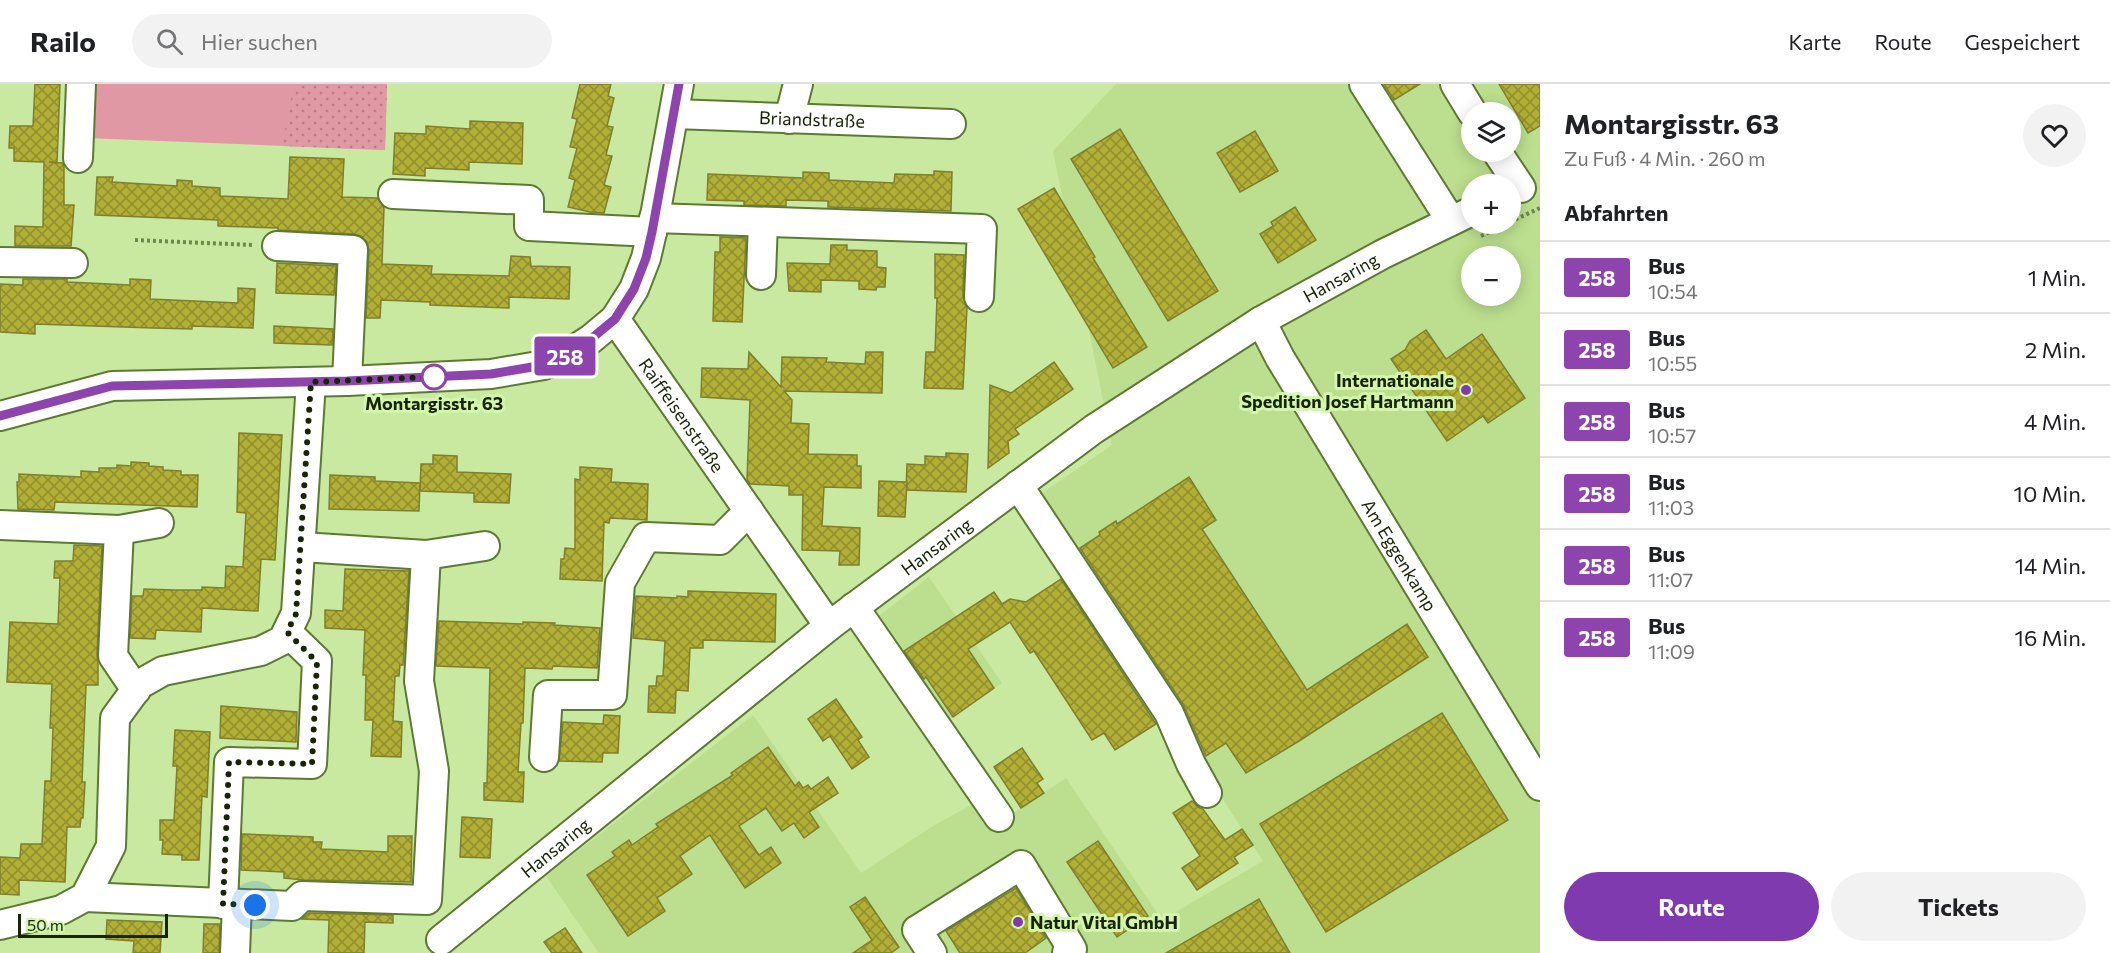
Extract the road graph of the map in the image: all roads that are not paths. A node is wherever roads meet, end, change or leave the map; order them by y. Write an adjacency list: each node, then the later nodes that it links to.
1 (81, 84): 10 (street)
2 (679, 84): 7 (street)
3 (798, 84): 8 (street)
4 (1364, 84): 14 (street)
5 (1455, 84): 6 (street)
6 (1466, 102)
7 (674, 114): 8 (street, Briandstraße); 16 (street)
8 (789, 118): 9 (street, Briandstraße)
9 (951, 124)
10 (78, 158)
11 (1505, 162): 12 (street)
12 (1528, 192)
13 (393, 194): 16 (street)
14 (1461, 215)
15 (763, 222): 16 (street); 21 (street); 22 (street)
16 (653, 225): 23 (street)
17 (1461, 225): 24 (street, Hansaring)
18 (277, 246): 25 (street)
19 (0, 262): 20 (street)
20 (73, 263)
21 (761, 275)
22 (979, 297)
23 (615, 319): 25 (street); 29 (street, Raiffeisenstraße)
24 (1261, 321): 28 (street, Hansaring); 41 (street, Am Eggenkamp)
25 (347, 381): 26 (street)
26 (311, 382): 27 (street); 34 (street)
27 (0, 416)
28 (1018, 485): 36 (street, Hansaring); 42 (street)
29 (749, 511): 37 (street, Raiffeisenstraße); 40 (street)
30 (159, 523): 32 (street)
31 (0, 525): 32 (street)
32 (119, 530): 39 (street)
33 (485, 546): 35 (street)
34 (302, 547): 35 (street); 38 (street)
35 (426, 555): 45 (street)
36 (854, 607): 37 (street, Hansaring); 43 (street)
37 (829, 626): 47 (street, Hansaring)
38 (287, 632): 39 (street); 45 (street)
39 (136, 690): 44 (street)
40 (544, 757)
41 (1540, 786)
42 (1207, 793)
43 (999, 817)
44 (85, 897): 45 (street); 46 (street)
45 (230, 904): 48 (street)
46 (0, 925)
47 (439, 949)
48 (235, 953)
49 (932, 953): 50 (street)
50 (1067, 953)

